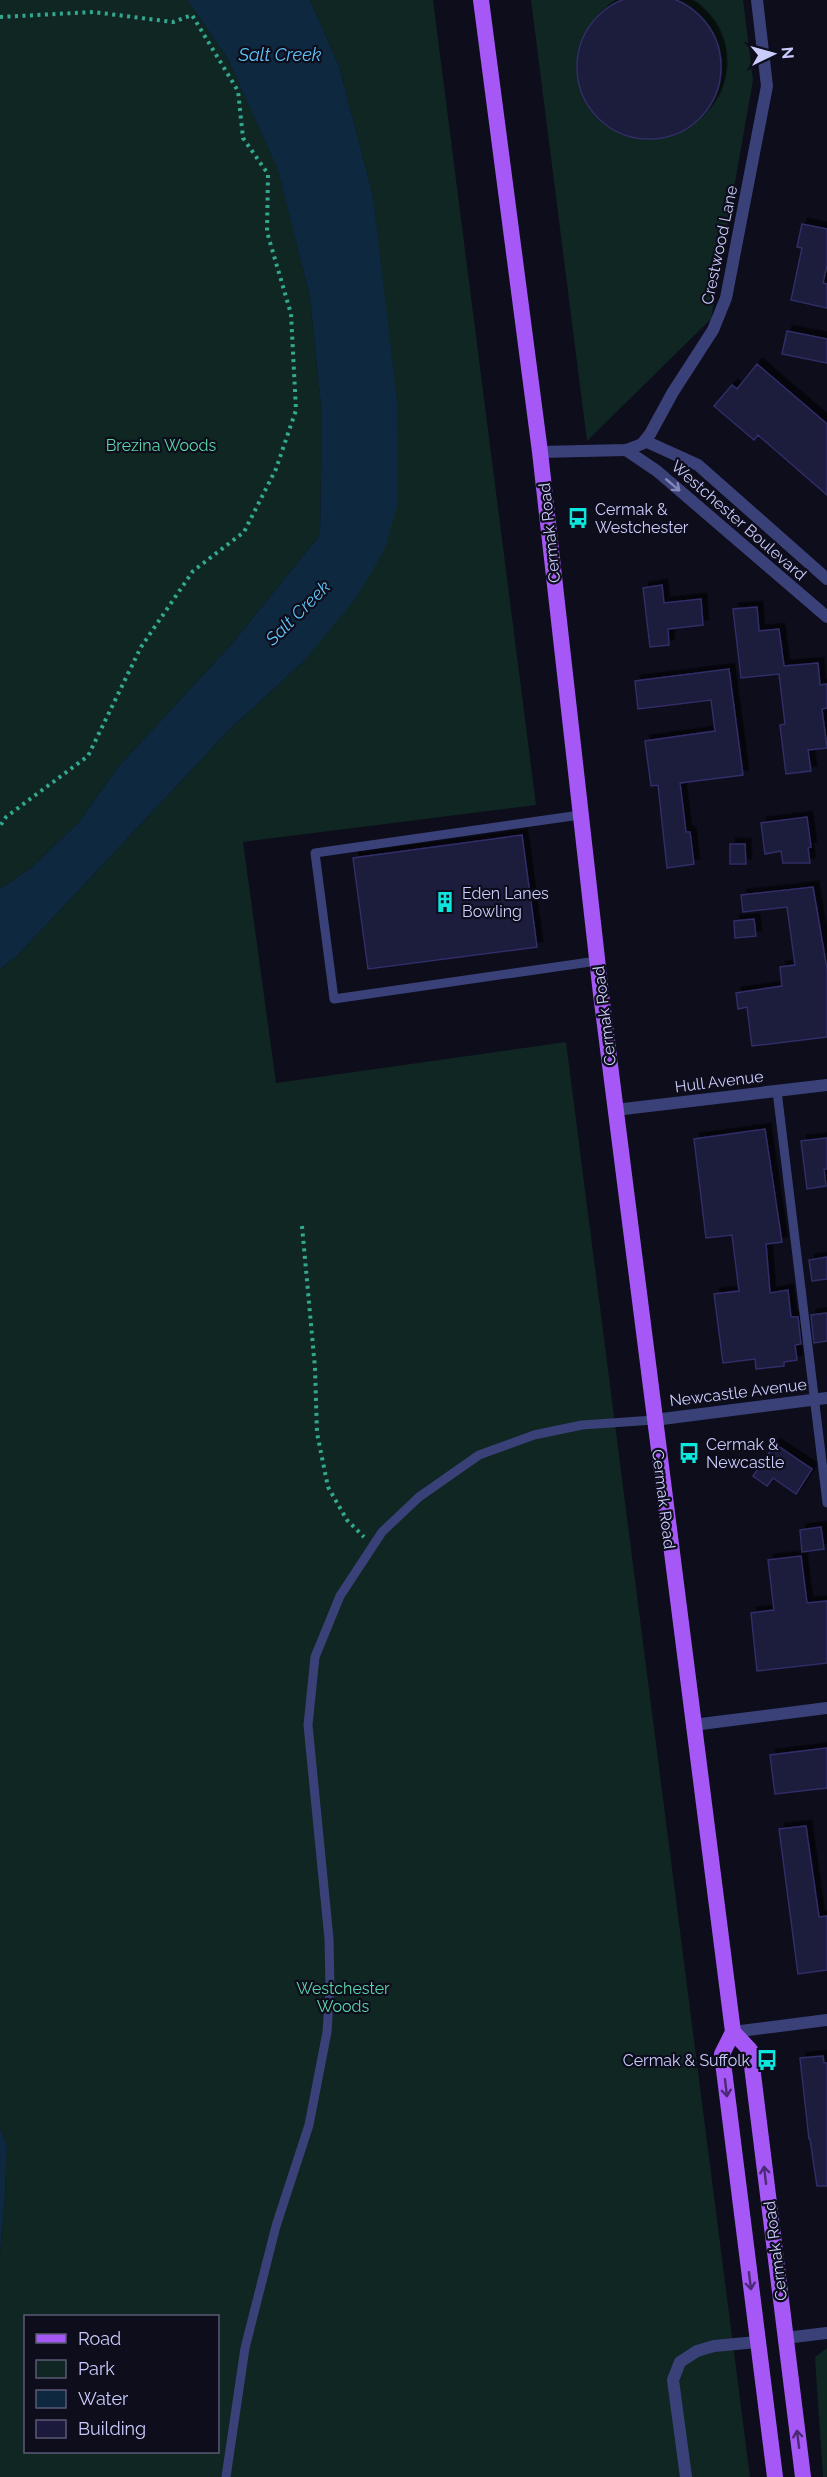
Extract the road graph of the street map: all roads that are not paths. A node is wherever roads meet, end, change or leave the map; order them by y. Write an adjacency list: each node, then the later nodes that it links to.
1 (481, 0): 5 (main road, Cermak Road)
2 (758, 0): 3 (street, Crestwood Lane)
3 (645, 441): 4 (street); 6 (street, Westchester Boulevard)
4 (626, 450): 5 (street); 7 (street, Westchester Boulevard, one-way to 7)
5 (540, 452): 8 (main road, Cermak Road)
6 (827, 579)
7 (827, 617)
8 (580, 815): 9 (main road, Cermak Road); 9 (lane)
9 (597, 961): 12 (main road, Cermak Road)
10 (827, 1085): 11 (street, Hull Avenue)
11 (777, 1091): 12 (street, Hull Avenue); 13 (lane)
12 (615, 1110): 14 (main road, Cermak Road)
13 (821, 1398): 14 (street, Newcastle Avenue); 15 (lane)
14 (654, 1420): 17 (main road, Cermak Road); 23 (lane)
15 (827, 1503)
16 (827, 1708): 17 (street)
17 (693, 1725): 19 (main road, Cermak Road)
18 (827, 2020): 19 (street)
19 (733, 2032): 21 (main road, Cermak Road, one-way to 19); 22 (main road, Cermak Road, one-way to 22)
20 (827, 2333): 21 (street)
21 (785, 2338): 26 (main road, Cermak Road, one-way to 21)
22 (757, 2342): 24 (street); 25 (main road, Cermak Road)
23 (226, 2477)
24 (686, 2477)
25 (775, 2477)
26 (803, 2477)

